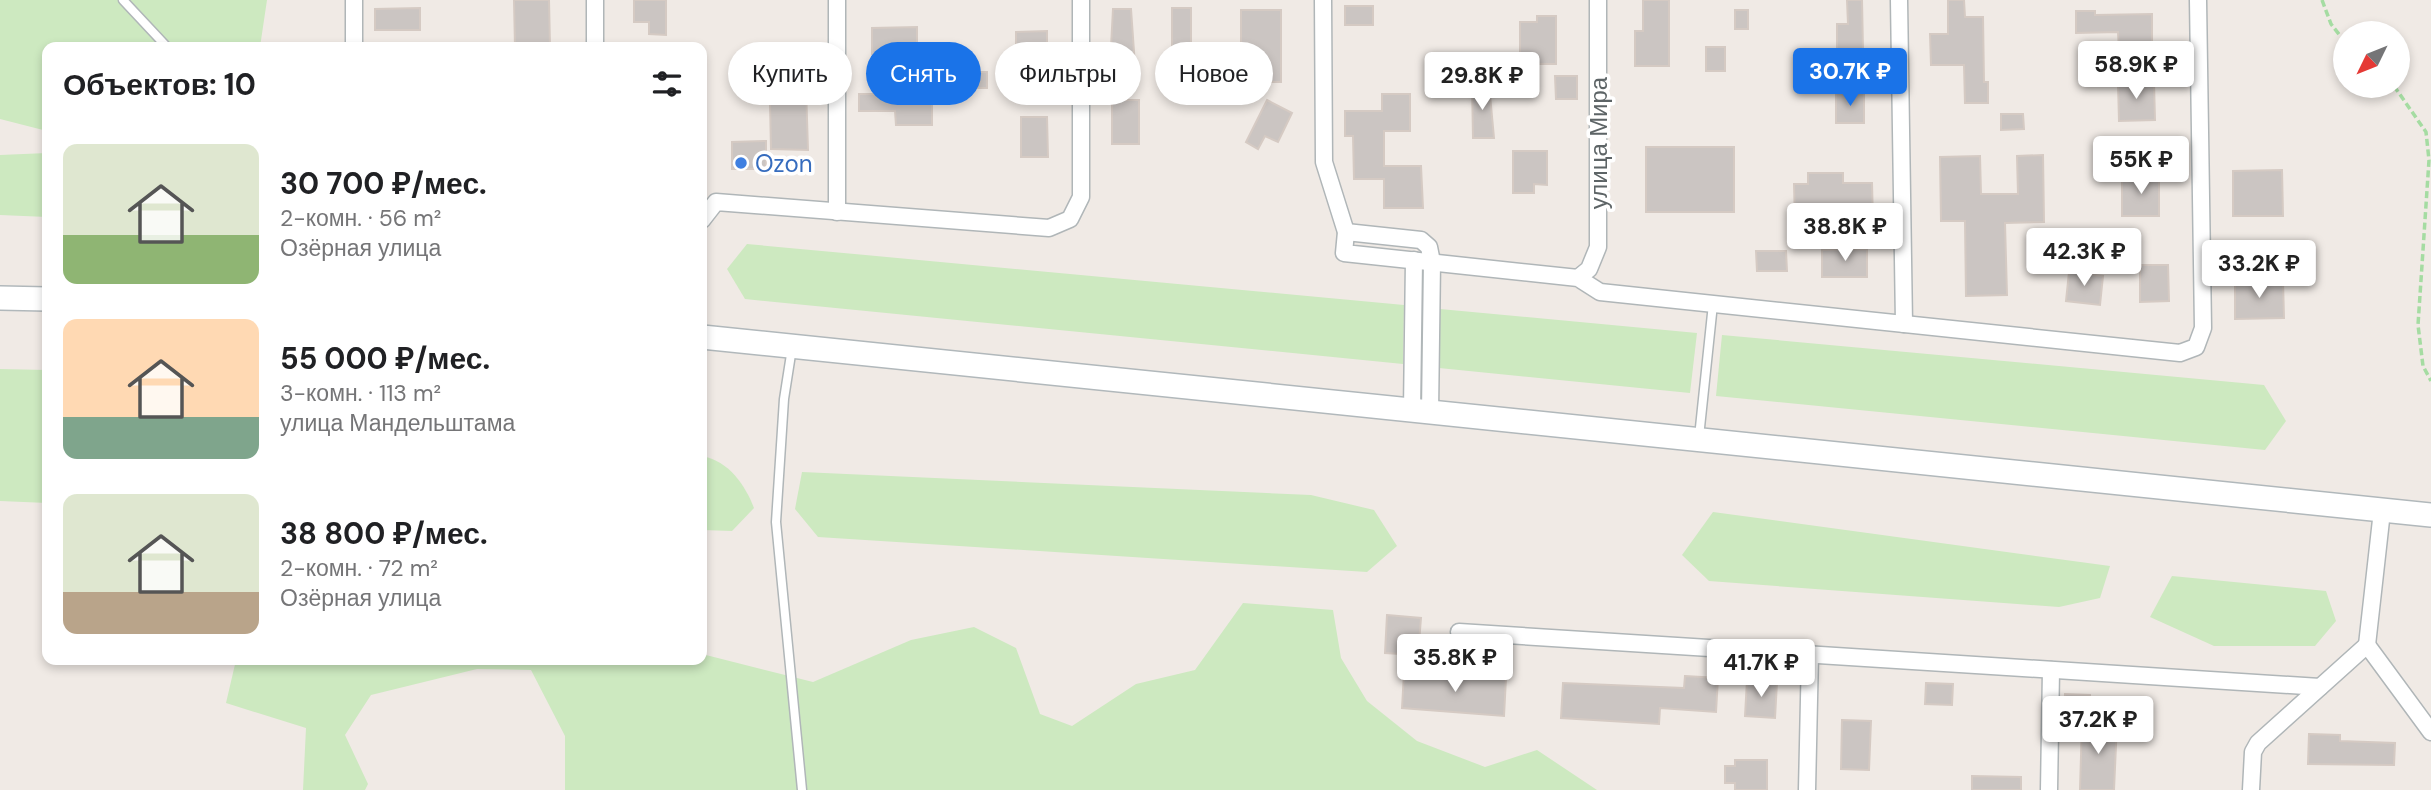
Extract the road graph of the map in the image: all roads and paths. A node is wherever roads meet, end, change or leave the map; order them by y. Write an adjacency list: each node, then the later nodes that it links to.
1 (123, 0): 12 (lane)
2 (354, 0): 13 (street)
3 (595, 0): 14 (street)
4 (837, 0): 16 (street)
5 (1081, 0): 16 (street)
6 (1324, 0): 18 (street)
7 (1598, 0): 21 (street, улица Мира)
8 (1899, 0): 25 (street)
9 (2198, 0): 25 (street)
10 (2322, 0): 11 (path)
11 (2333, 27)
12 (162, 42)
13 (354, 42)
14 (595, 42)
15 (2403, 98): 28 (path)
16 (836, 212): 17 (street)
17 (707, 214)
18 (1346, 232): 19 (street); 20 (street)
19 (1414, 260): 20 (street); 29 (street)
20 (1432, 262): 21 (street); 29 (street)
21 (1578, 278): 24 (street)
22 (0, 298): 23 (street)
23 (42, 299)
24 (1713, 304): 25 (street); 30 (lane)
25 (1904, 324)
26 (707, 337): 27 (street)
27 (792, 345): 29 (street); 39 (lane)
28 (2431, 381)
29 (1421, 411): 30 (street)
30 (1699, 440): 31 (street)
31 (2382, 511): 32 (street); 34 (street)
32 (2431, 515)
33 (1459, 632): 35 (street)
34 (2367, 645): 37 (street); 38 (street)
35 (1810, 654): 36 (street); 40 (street)
36 (2051, 670): 37 (street); 41 (street)
37 (2320, 687): 42 (street)
38 (2431, 732)
39 (802, 790)
40 (1807, 790)
41 (2049, 790)
42 (2251, 790)

